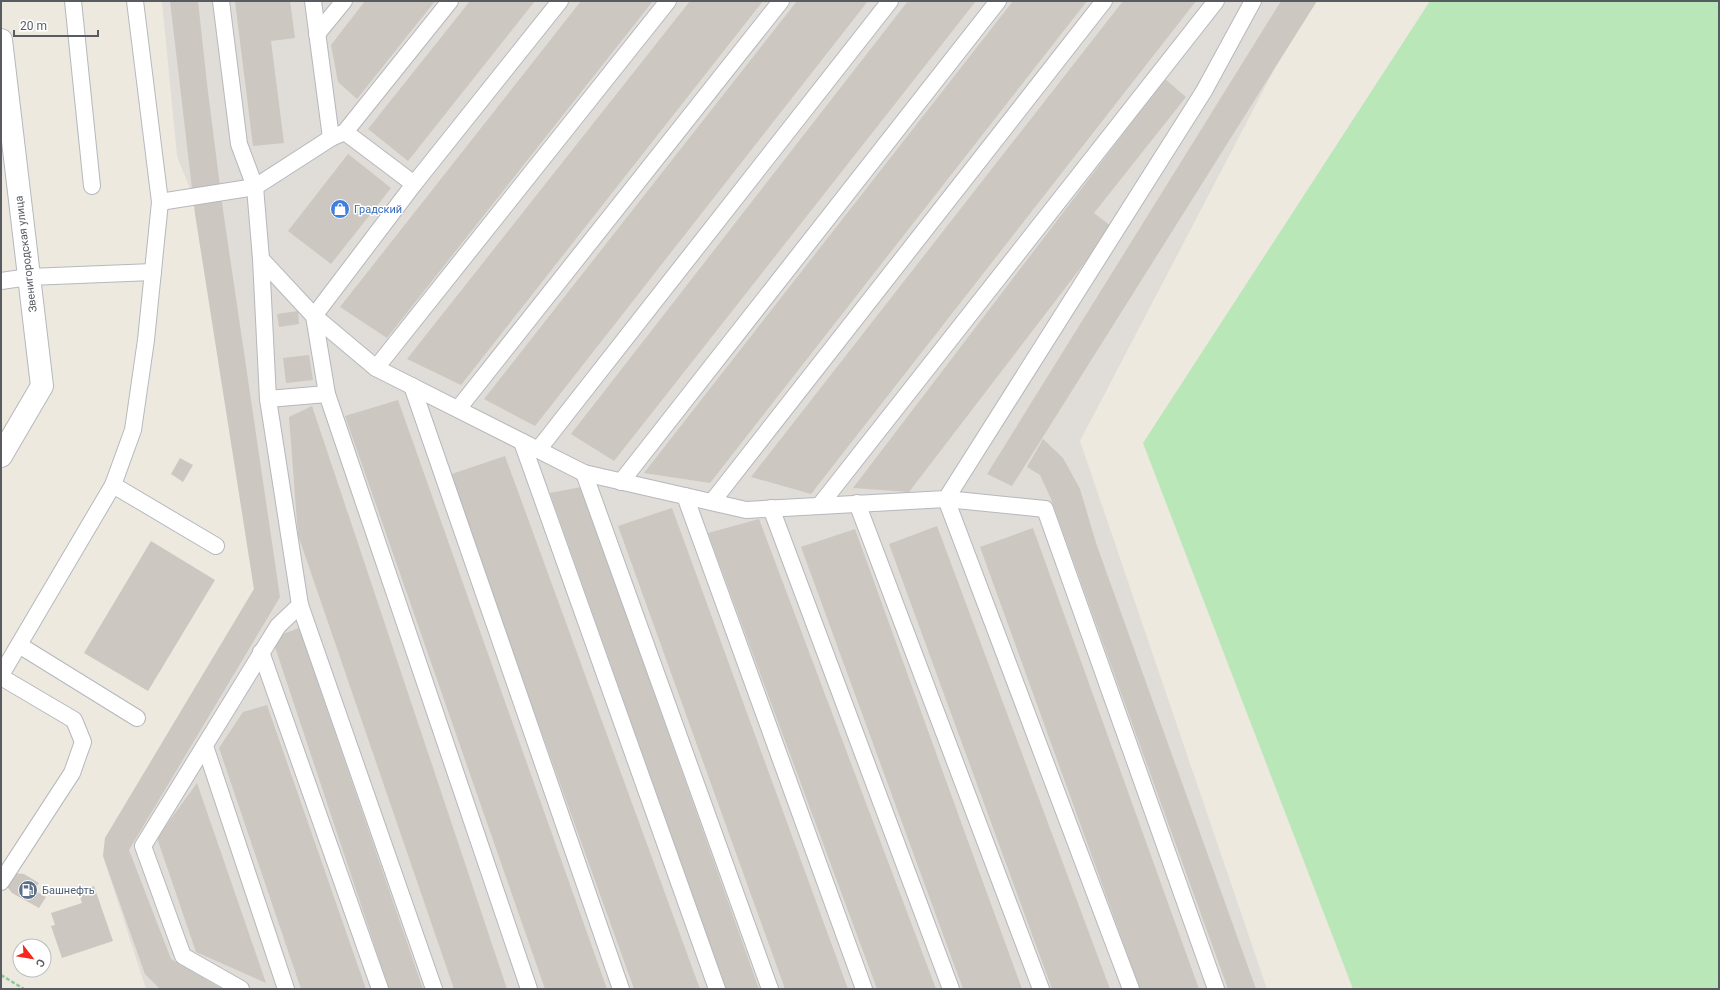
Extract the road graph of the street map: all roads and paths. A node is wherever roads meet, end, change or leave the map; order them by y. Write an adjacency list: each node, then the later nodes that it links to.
1 (73, 1): 19 (lane)
2 (135, 1): 21 (lane)
3 (221, 1): 20 (lane)
4 (313, 1): 15 (lane)
5 (344, 1): 15 (lane)
6 (450, 1): 17 (lane)
7 (560, 1): 18 (lane)
8 (668, 1): 27 (lane)
9 (781, 1): 31 (lane)
10 (890, 1): 33 (lane)
11 (998, 1): 36 (lane)
12 (1104, 1): 40 (lane)
13 (1216, 1): 42 (lane)
14 (1253, 1): 39 (lane)
15 (317, 34): 17 (lane)
16 (1, 40): 24 (street, Звенигородская улица)
17 (338, 135): 18 (lane); 20 (lane)
18 (414, 184): 26 (lane)
19 (92, 186)
20 (255, 187): 21 (lane); 22 (lane)
21 (160, 202): 23 (lane)
22 (261, 259): 26 (lane); 30 (lane)
23 (153, 272): 24 (lane); 37 (lane)
24 (29, 277): 25 (lane); 34 (street, Звенигородская улица)
25 (1, 281)
26 (314, 316): 27 (lane); 29 (lane)
27 (376, 368): 28 (lane)
28 (412, 386): 31 (lane); 59 (lane)
29 (327, 394): 30 (lane); 58 (lane)
30 (268, 400): 45 (lane)
31 (458, 409): 32 (lane)
32 (522, 442): 33 (lane); 60 (lane)
33 (538, 450): 35 (lane)
34 (1, 456)
35 (584, 473): 36 (lane); 61 (lane)
36 (621, 482): 38 (lane)
37 (113, 485): 44 (lane); 46 (lane)
38 (685, 496): 40 (lane); 62 (lane)
39 (946, 499): 41 (lane); 65 (lane); 66 (lane)
40 (712, 502): 43 (lane)
41 (857, 503): 42 (lane); 64 (lane)
42 (820, 505): 43 (lane)
43 (771, 508): 63 (lane)
44 (216, 546)
45 (300, 605): 47 (lane); 57 (lane)
46 (19, 645): 48 (lane); 49 (lane)
47 (261, 652): 50 (lane); 56 (lane)
48 (1, 676): 51 (lane)
49 (137, 718)
50 (205, 746): 54 (lane); 55 (lane)
51 (1, 882)
52 (1, 975): 53 (path)
53 (24, 989)
54 (241, 989)
55 (286, 989)
56 (380, 989)
57 (434, 989)
58 (529, 989)
59 (621, 989)
60 (718, 989)
61 (770, 989)
62 (864, 989)
63 (951, 989)
64 (1041, 989)
65 (1131, 989)
66 (1216, 989)

